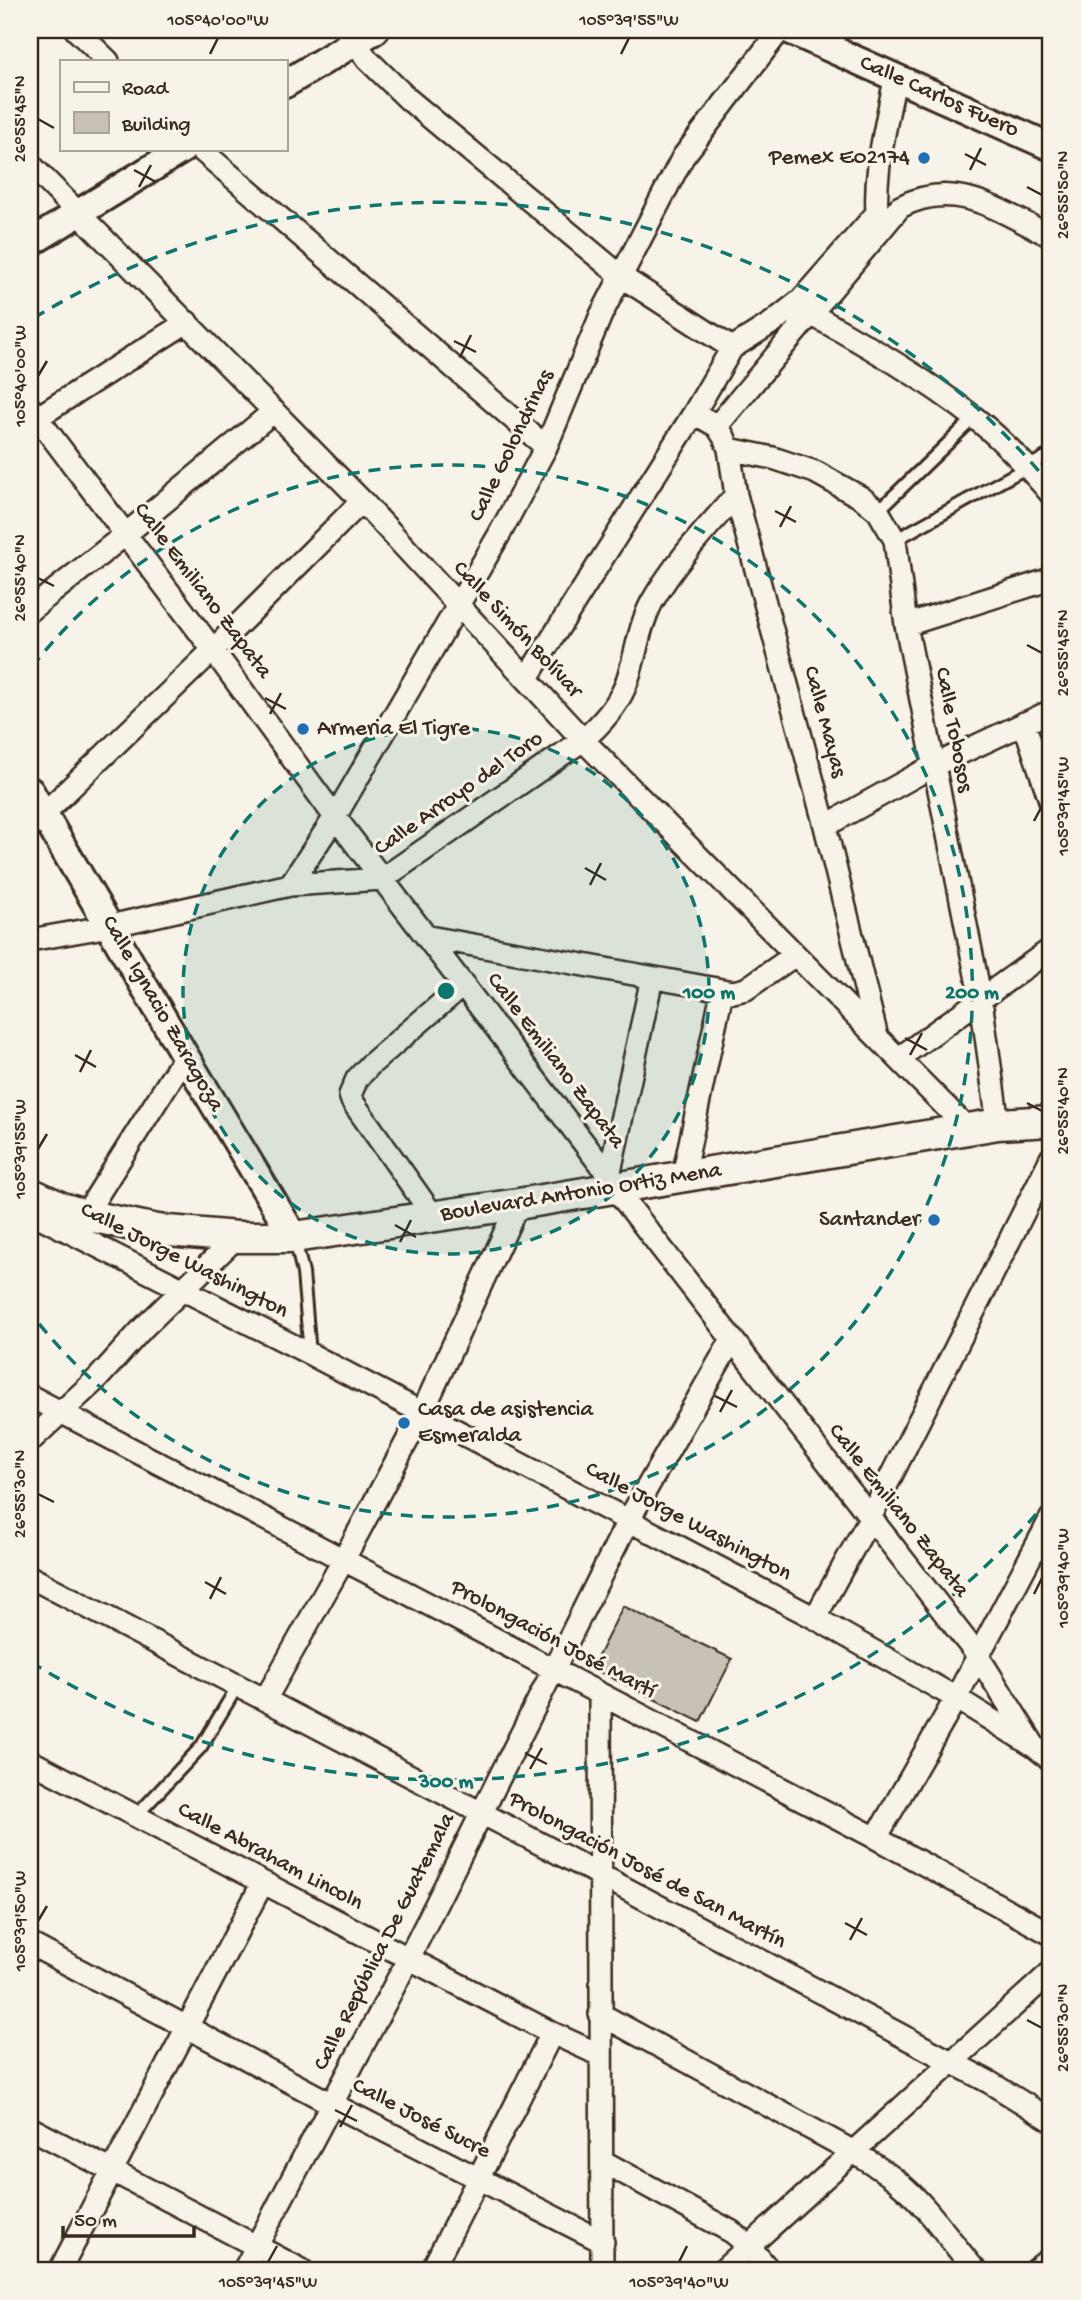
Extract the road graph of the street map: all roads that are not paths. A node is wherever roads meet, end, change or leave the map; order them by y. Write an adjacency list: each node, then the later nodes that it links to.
1 (76, 30): 7 (street)
2 (780, 30): 18 (street, Calle Golondrinas)
3 (789, 30): 6 (street, Calle Carlos Fuero)
4 (839, 30): 6 (street)
5 (358, 34): 9 (street); 18 (street)
6 (816, 43): 8 (street, Calle Carlos Fuero)
7 (107, 60)
8 (895, 79): 10 (street, Calle Carlos Fuero); 15 (street)
9 (287, 84)
10 (1051, 147)
11 (181, 150): 14 (street)
12 (201, 150): 27 (street)
13 (30, 164): 14 (street, Calle Simón Bolívar)
14 (78, 213): 17 (street); 20 (street, Calle Simón Bolívar)
15 (878, 223): 16 (street); 19 (street)
16 (1051, 236)
17 (30, 243)
18 (622, 277): 21 (street); 27 (street, Calle Golondrinas)
19 (806, 307): 21 (street); 25 (street); 26 (street)
20 (187, 322): 22 (street, Calle Simón Bolívar); 24 (street)
21 (732, 348): 23 (street)
22 (274, 411): 33 (street, Calle Simón Bolívar); 35 (street)
23 (694, 413): 26 (street); 42 (street)
24 (32, 416): 35 (street, Calle Emiliano Zapata)
25 (975, 417): 30 (street); 34 (lane)
26 (718, 426): 28 (street, Calle Mayas)
27 (546, 447): 38 (street, Calle Golondrinas)
28 (729, 449): 32 (street, Calle Mayas); 34 (street, Calle Tobosos)
29 (1051, 454): 30 (lane)
30 (1028, 467): 31 (street); 36 (lane)
31 (1051, 494)
32 (736, 495): 45 (street, Calle Arroyo del Toro); 50 (street, Calle Mayas)
33 (362, 501): 38 (street, Calle Simón Bolívar); 41 (street)
34 (877, 511): 36 (street, Calle Tobosos)
35 (126, 534): 39 (street); 41 (street, Calle Emiliano Zapata)
36 (895, 540): 40 (street, Calle Tobosos)
37 (1051, 579): 40 (street)
38 (459, 605): 42 (street, Calle Simón Bolívar); 49 (street, Calle Golondrinas)
39 (30, 610)
40 (906, 625): 46 (street, Calle Tobosos)
41 (214, 650): 48 (street); 49 (street, Calle Emiliano Zapata)
42 (527, 678): 45 (street, Calle Simón Bolívar)
43 (1051, 711): 44 (street)
44 (1024, 723): 46 (street); 47 (street)
45 (583, 740): 51 (street, Calle Arroyo del Toro); 57 (street, Calle Simón Bolívar)
46 (933, 766): 50 (street); 61 (street, Calle Tobosos)
47 (1051, 803)
48 (34, 810): 53 (street, Calle Ignacio Zaragoza)
49 (335, 817): 51 (street, Calle Emiliano Zapata); 52 (street, Calle Golondrinas)
50 (825, 826): 62 (street, Calle Mayas)
51 (382, 879): 52 (street, Calle Arroyo del Toro); 54 (street, Calle Emiliano Zapata)
52 (290, 885): 53 (street, Calle Arroyo del Toro)
53 (110, 926): 55 (street, Calle Arroyo del Toro); 63 (street, Calle Ignacio Zaragoza)
54 (429, 937): 58 (street); 59 (street, Calle Emiliano Zapata)
55 (30, 940)
56 (1051, 948): 61 (street)
57 (795, 955): 60 (street); 62 (street, Calle Simón Bolívar)
58 (652, 978): 60 (street); 70 (street)
59 (464, 984): 70 (street, Calle Emiliano Zapata); 75 (street)
60 (722, 992): 69 (street)
61 (981, 1000): 64 (street); 66 (street, Calle Tobosos)
62 (876, 1033): 64 (street, Calle Simón Bolívar)
63 (185, 1056): 74 (street); 77 (street, Calle Ignacio Zaragoza)
64 (899, 1058): 67 (street, Calle Simón Bolívar)
65 (1051, 1121): 66 (main road, Boulevard Antonio Ortiz Mena)
66 (998, 1124): 67 (main road, Boulevard Antonio Ortiz Mena)
67 (968, 1129): 69 (main road, Boulevard Antonio Ortiz Mena)
68 (1051, 1158): 85 (street)
69 (683, 1176): 70 (main road, Boulevard Antonio Ortiz Mena)
70 (612, 1182): 72 (main road, Boulevard Antonio Ortiz Mena); 79 (street, Calle Emiliano Zapata)
71 (30, 1193): 74 (main road, Boulevard Antonio Ortiz Mena)
72 (518, 1204): 75 (main road, Boulevard Antonio Ortiz Mena); 82 (street)
73 (30, 1212): 78 (street, Calle Jorge Washington)
74 (85, 1215): 76 (main road, Boulevard Antonio Ortiz Mena)
75 (433, 1217): 77 (main road, Boulevard Antonio Ortiz Mena)
76 (237, 1237): 77 (main road, Boulevard Antonio Ortiz Mena); 78 (street)
77 (294, 1237): 80 (lane)
78 (181, 1290): 80 (street, Calle Jorge Washington); 83 (street)
79 (731, 1340): 85 (street, Calle Emiliano Zapata); 87 (street, Calle República De Guatemala)
80 (310, 1354): 82 (street, Calle Jorge Washington)
81 (30, 1396): 83 (street, Prolongación José Martí)
82 (422, 1413): 87 (street, Calle Jorge Washington); 88 (street)
83 (60, 1414): 84 (street); 88 (street, Prolongación José Martí)
84 (30, 1441)
85 (870, 1518): 90 (street); 91 (street, Calle Emiliano Zapata)
86 (1051, 1518): 91 (street)
87 (628, 1521): 90 (street, Calle Jorge Washington); 92 (street, Calle República De Guatemala)
88 (344, 1559): 92 (street, Prolongación José Martí); 96 (street)
89 (30, 1577): 93 (street, Prolongación José de San Martín)
90 (815, 1618): 95 (street, Calle Jorge Washington)
91 (978, 1656): 95 (street); 97 (street, Calle Emiliano Zapata)
92 (553, 1671): 94 (street, Prolongación José Martí); 99 (street, Calle República De Guatemala)
93 (237, 1686): 96 (street, Prolongación José de San Martín); 100 (lane)
94 (600, 1695): 101 (street, Prolongación José Martí); 102 (street)
95 (956, 1698): 97 (street, Calle Jorge Washington); 101 (street)
96 (265, 1700): 99 (street, Prolongación José de San Martín)
97 (1043, 1754)
98 (30, 1761): 100 (street, Calle Abraham Lincoln)
99 (480, 1813): 102 (street, Prolongación José de San Martín); 106 (street, Calle República De Guatemala)
100 (136, 1816): 103 (street, Calle Abraham Lincoln)
101 (876, 1838): 104 (street, Prolongación José Martí)
102 (602, 1876): 108 (street); 112 (street, Prolongación José de San Martín)
103 (262, 1884): 106 (street, Calle Abraham Lincoln); 109 (street)
104 (1051, 1934)
105 (30, 1944): 109 (street, Calle José Sucre)
106 (408, 1958): 110 (street, Calle Abraham Lincoln); 113 (street, Calle República De Guatemala)
107 (1051, 1972): 112 (street)
108 (600, 2014): 111 (street); 116 (street)
109 (186, 2028): 113 (street, Calle José Sucre); 118 (street)
110 (552, 2033): 111 (street, Calle Abraham Lincoln); 119 (street)
111 (600, 2055): 117 (street)
112 (952, 2063): 114 (street, Prolongación José de San Martín); 116 (street)
113 (332, 2104): 119 (street, Calle José Sucre); 121 (street, Calle República De Guatemala)
114 (1051, 2120)
115 (30, 2129): 118 (street)
116 (852, 2151): 122 (street); 131 (street)
117 (602, 2161): 120 (street); 122 (street)
118 (111, 2172): 121 (street); 124 (street)
119 (479, 2178): 120 (street, Calle José Sucre); 127 (street)
120 (603, 2242): 128 (street)
121 (256, 2247): 125 (street, Calle República De Guatemala); 126 (street)
122 (750, 2247): 129 (street); 130 (street)
123 (1051, 2258): 132 (street)
124 (60, 2270)
125 (244, 2270)
126 (302, 2270)
127 (432, 2270)
128 (602, 2270)
129 (723, 2270)
130 (769, 2270)
131 (975, 2270)
132 (1035, 2270)

